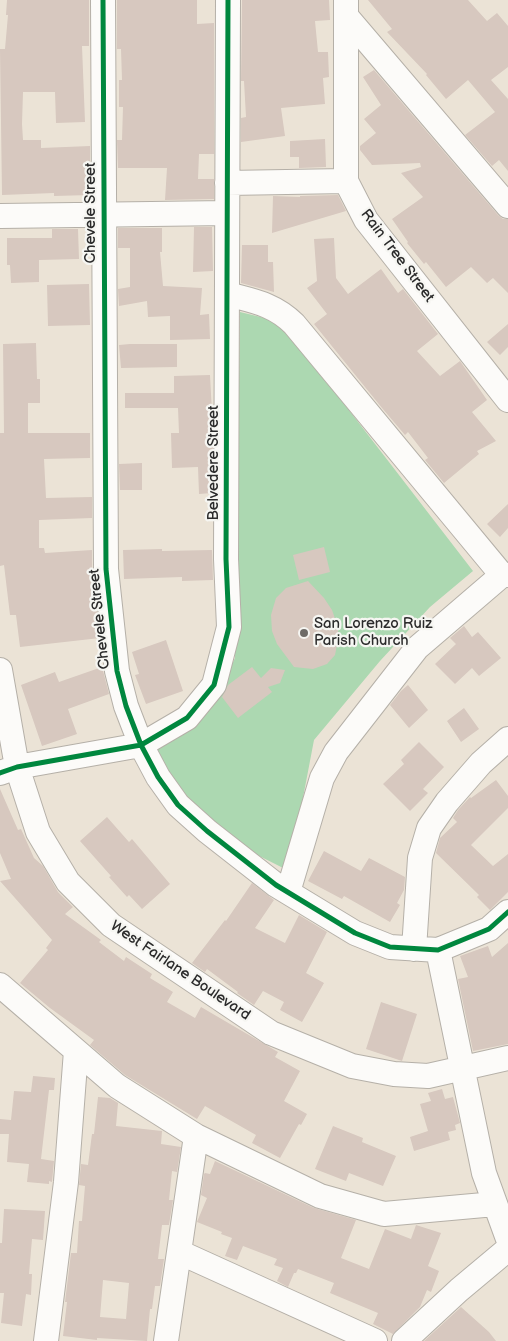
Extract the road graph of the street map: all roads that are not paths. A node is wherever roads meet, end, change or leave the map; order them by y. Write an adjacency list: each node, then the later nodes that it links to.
1 (103, 0): 8 (street, Chevele Street)
2 (228, 0): 5 (street, Belvedere Street)
3 (346, 8): 4 (street, Rain Tree Street); 6 (street)
4 (346, 181): 5 (street); 11 (street, Rain Tree Street)
5 (227, 183): 7 (street, Belvedere Street)
6 (508, 206)
7 (227, 213): 8 (street); 10 (street, Belvedere Street)
8 (104, 214): 9 (street); 15 (street, Chevele Street)
9 (0, 216)
10 (227, 294): 12 (street); 15 (street, Belvedere Street)
11 (508, 400)
12 (505, 575): 17 (street)
13 (0, 670): 16 (street, West Fairlane Boulevard)
14 (508, 739): 19 (street)
15 (141, 745): 16 (street, Belvedere Street); 17 (street, Chevele Street)
16 (8, 770): 24 (street, West Fairlane Boulevard)
17 (288, 892): 19 (street, Chevele Street)
18 (508, 912): 20 (street, Chevele Street)
19 (414, 950): 20 (street, Chevele Street)
20 (438, 950): 24 (street)
21 (0, 985): 22 (street)
22 (76, 1051): 25 (street); 30 (street)
23 (508, 1058): 24 (street, West Fairlane Boulevard)
24 (462, 1068): 26 (street)
25 (196, 1136): 26 (street); 29 (street)
26 (495, 1204): 27 (street)
27 (508, 1239)
28 (508, 1249): 33 (street)
29 (179, 1252): 31 (street); 32 (street)
30 (46, 1341)
31 (166, 1341)
32 (375, 1341)
33 (404, 1341)

